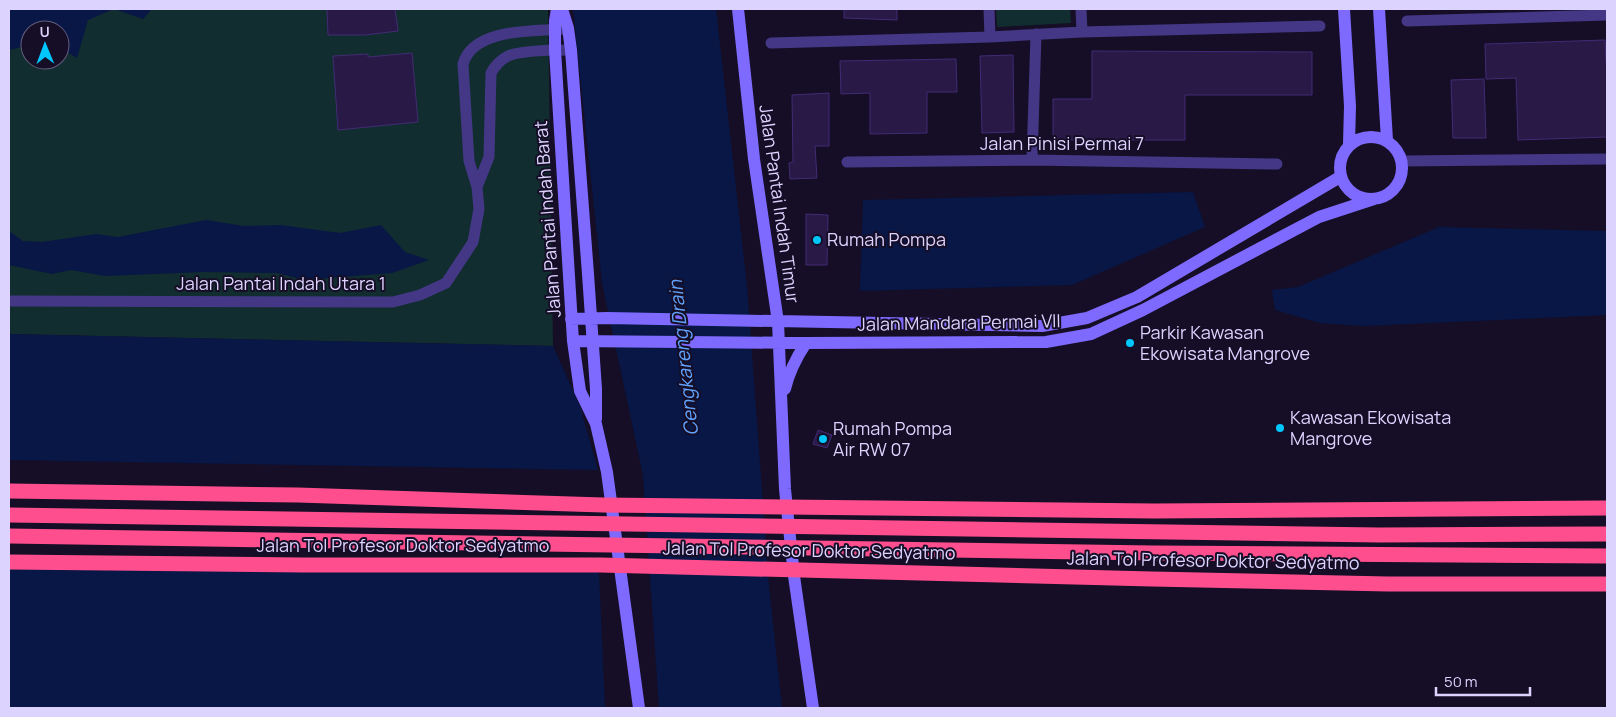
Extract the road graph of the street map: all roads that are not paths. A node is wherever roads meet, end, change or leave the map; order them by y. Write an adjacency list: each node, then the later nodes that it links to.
1 (557, 9): 12 (main road, Jalan Pantai Indah Barat)
2 (562, 9): 11 (main road, Jalan Pantai Indah Barat)
3 (738, 9): 32 (main road, Jalan Pantai Indah Timur)
4 (989, 9): 15 (street)
5 (1081, 9): 13 (street)
6 (1344, 9): 20 (main road)
7 (1379, 9): 19 (main road)
8 (1607, 15): 9 (street)
9 (1407, 22)
10 (1320, 26): 13 (street)
11 (568, 28): 12 (street, Jalan Pantai Indah Utara 1); 18 (main road, Jalan Pantai Indah Barat)
12 (554, 30): 17 (main road, Jalan Pantai Indah Barat); 27 (street, Jalan Pantai Indah Utara 1)
13 (1082, 32): 14 (street)
14 (1036, 34): 15 (street); 21 (street)
15 (990, 37): 16 (street)
16 (771, 43)
17 (555, 50): 18 (street, Jalan Pantai Indah Utara 1); 27 (street, Jalan Pantai Indah Utara 1); 31 (main road, Jalan Pantai Indah Barat)
18 (571, 50): 30 (main road, Jalan Pantai Indah Barat)
19 (1387, 140): 20 (main road); 23 (main road)
20 (1349, 144): 26 (main road)
21 (1032, 160): 24 (street, Jalan Pinisi Permai 7); 25 (street, Jalan Pinisi Permai 7)
22 (1607, 160): 23 (street)
23 (1402, 161): 28 (main road)
24 (847, 162)
25 (1277, 164)
26 (1340, 177): 28 (main road); 32 (main road, Jalan Mandara Permai VII)
27 (477, 187): 29 (street, Jalan Pantai Indah Utara 1)
28 (1374, 199): 36 (main road, Jalan Mandara Permai VII)
29 (9, 301)
30 (590, 318): 31 (main road, Jalan Mandara Permai VII); 32 (main road, Jalan Mandara Permai VII); 34 (main road, Jalan Pantai Indah Barat)
31 (571, 319): 33 (main road, Jalan Pantai Indah Barat)
32 (778, 322): 35 (main road, Jalan Pantai Indah Timur)
33 (573, 341): 34 (main road, Jalan Mandara Permai VII); 38 (main road, Jalan Pantai Indah Barat)
34 (592, 341): 35 (main road, Jalan Mandara Permai VII); 38 (main road, Jalan Pantai Indah Barat)
35 (779, 342): 36 (main road, Jalan Mandara Permai VII); 37 (main road, Jalan Pantai Indah Timur)
36 (806, 343): 37 (main road, Jalan Pantai Indah Timur)
37 (782, 404): 48 (main road, Jalan Pantai Indah Timur)
38 (596, 424): 47 (main road, Jalan Pantai Indah Barat)
39 (9, 491): 40 (highway)
40 (1607, 508)
41 (9, 514): 42 (highway, Jalan Tol Profesor Doktor Sedyatmo)
42 (1607, 534)
43 (9, 536): 44 (highway, Jalan Tol Profesor Doktor Sedyatmo)
44 (1607, 556)
45 (9, 562): 46 (highway, Jalan Tol Profesor Doktor Sedyatmo)
46 (1607, 584)
47 (638, 708)
48 (813, 708)

